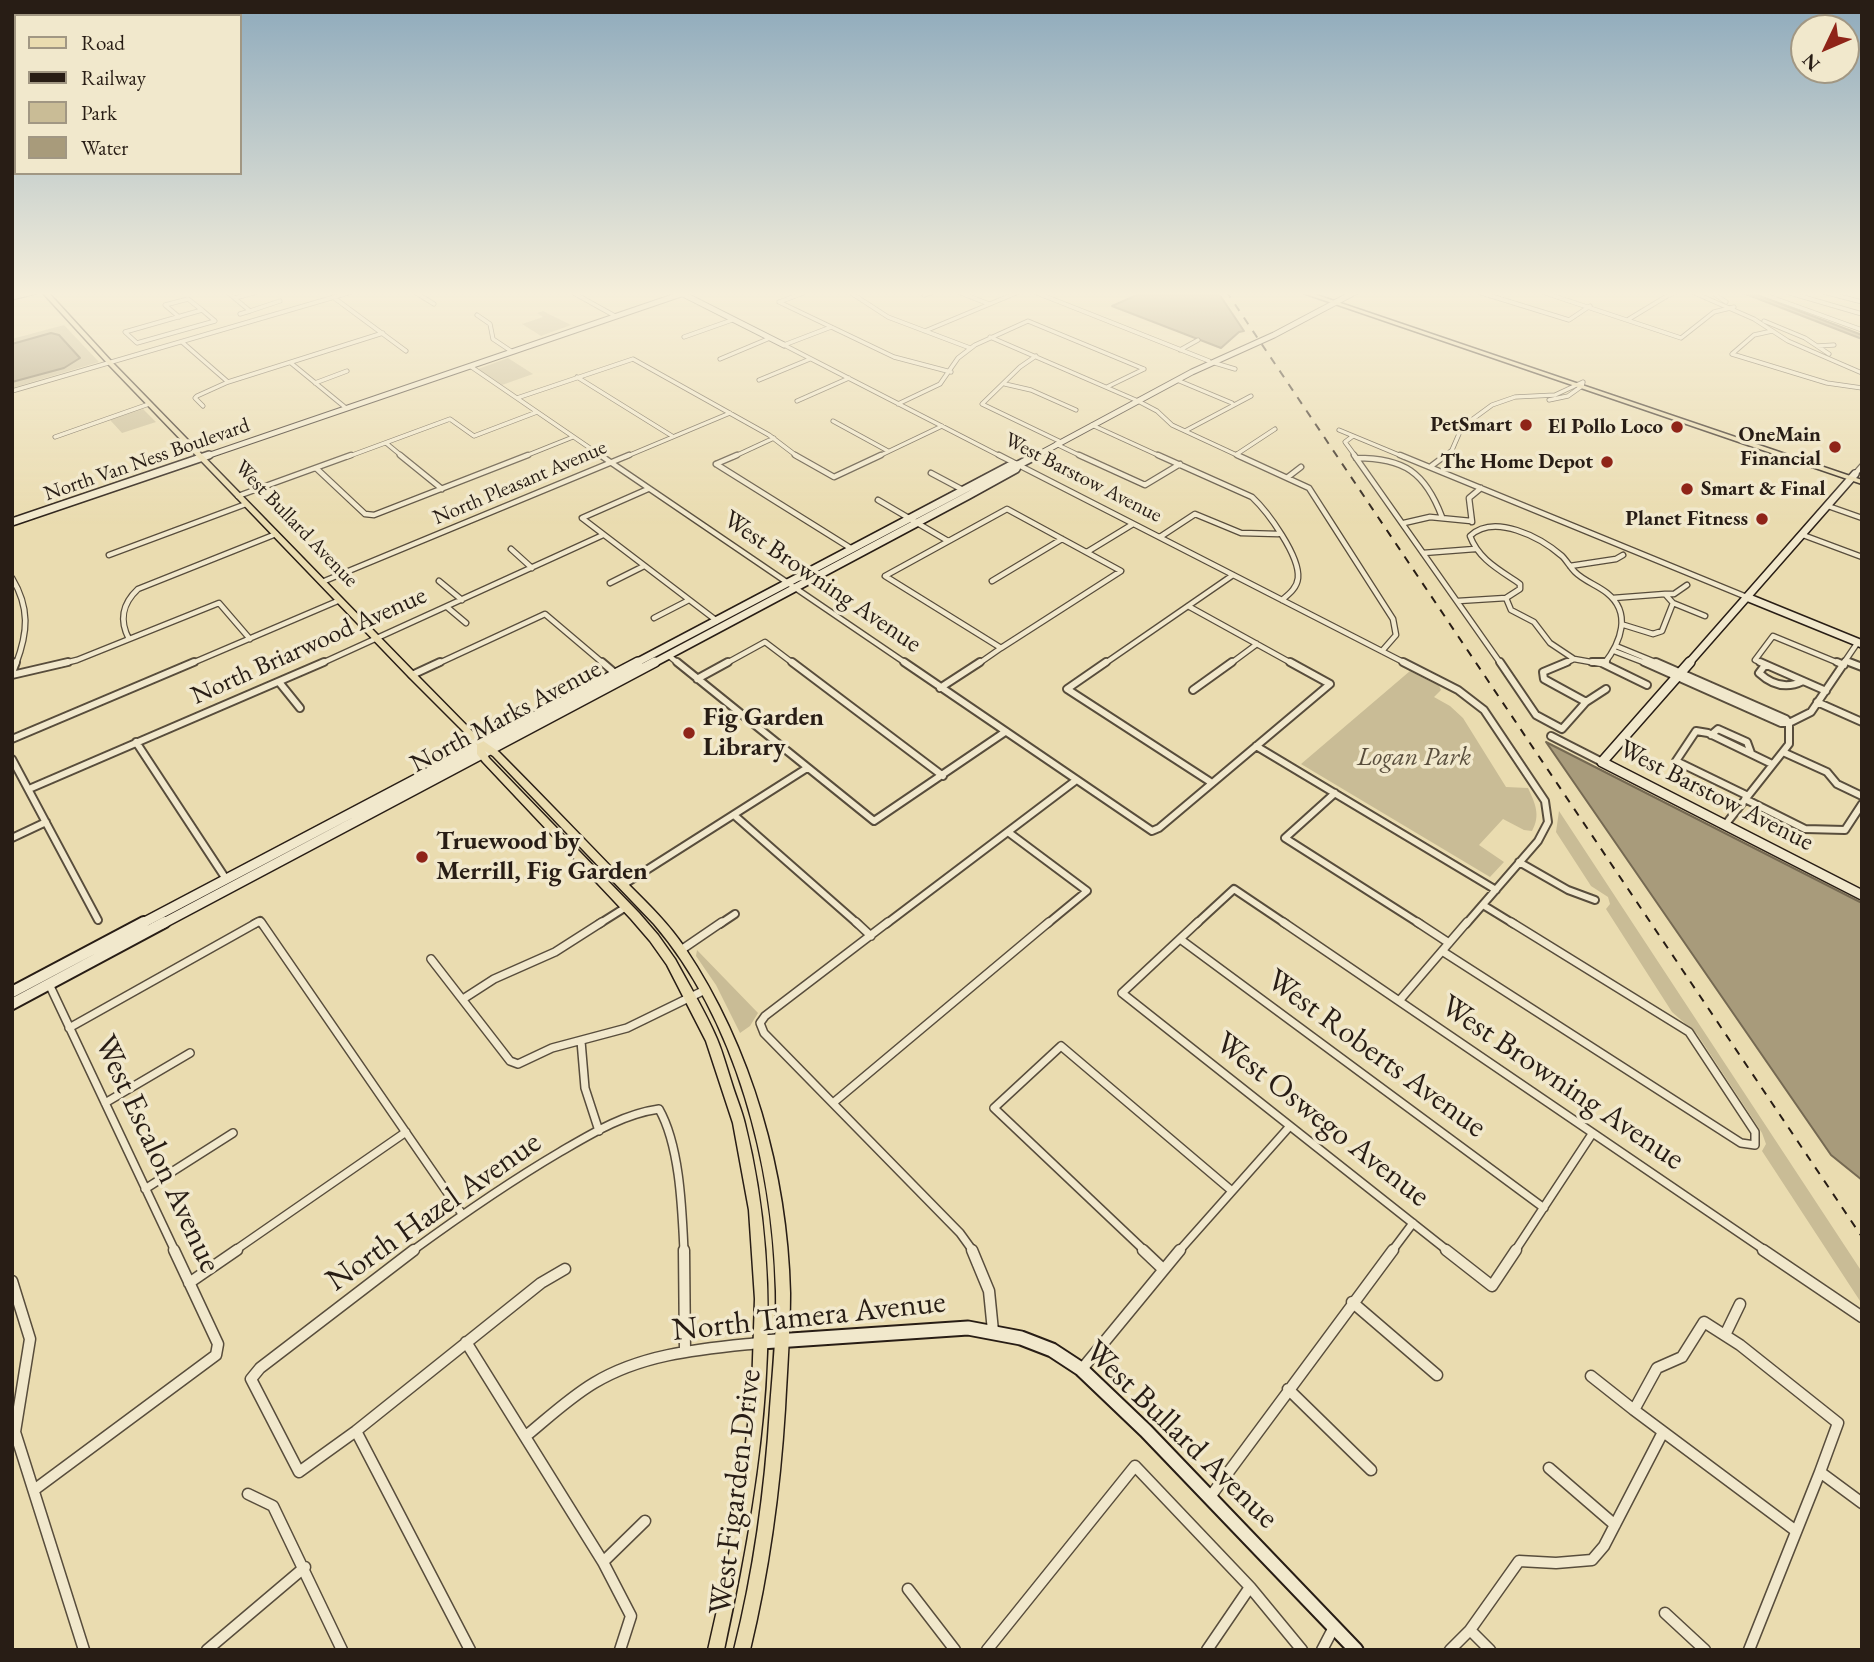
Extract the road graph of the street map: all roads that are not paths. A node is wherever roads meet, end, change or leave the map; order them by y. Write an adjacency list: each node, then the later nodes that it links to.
1 (91, 369): 33 (street)
2 (115, 369): 39 (main road, West Bullard Avenue)
3 (213, 369): 27 (street)
4 (273, 369): 27 (street)
5 (298, 369): 28 (street)
6 (462, 369): 42 (main road, North Van Ness Boulevard)
7 (474, 369): 35 (street, West Browning Avenue)
8 (601, 369): 23 (street)
9 (649, 369): 46 (street)
10 (786, 369): 25 (street)
11 (829, 369): 24 (street, West Barstow Avenue)
12 (935, 369): 22 (street)
13 (953, 369): 22 (street)
14 (1015, 369): 29 (street)
15 (1064, 369): 31 (street)
16 (1143, 369): 31 (street)
17 (1200, 369): 26 (main road, North Marks Avenue)
18 (1535, 369): 30 (main road)
19 (1541, 369): 30 (main road)
20 (1780, 369): 32 (street)
21 (347, 371): 28 (street)
22 (951, 372): 40 (street)
23 (577, 377): 35 (street); 54 (street)
24 (849, 379): 36 (street); 40 (street, West Barstow Avenue)
25 (758, 380)
26 (1177, 380): 37 (main road, North Marks Avenue); 38 (street)
27 (228, 382): 41 (street)
28 (315, 383): 42 (street)
29 (1005, 384): 44 (street); 60 (street)
30 (1580, 384): 43 (main road); 51 (main road); 70 (street)
31 (1107, 387): 37 (street)
32 (1862, 388)
33 (12, 391)
34 (1251, 396): 38 (street)
35 (517, 398): 45 (street, West Browning Avenue)
36 (797, 401)
37 (1138, 401): 48 (main road, North Marks Avenue); 53 (street)
38 (1233, 403): 53 (street)
39 (149, 404): 56 (street); 63 (main road, West Bullard Avenue)
40 (898, 404): 49 (street, West Barstow Avenue)
41 (203, 406)
42 (346, 408): 63 (main road, North Van Ness Boulevard)
43 (1647, 409): 51 (main road); 73 (main road)
44 (1076, 410)
45 (537, 412): 57 (street, West Browning Avenue); 59 (street)
46 (730, 413): 54 (street, North Pleasant Avenue); 58 (street)
47 (833, 421): 61 (street)
48 (1093, 425): 60 (main road, North Marks Avenue); 66 (street)
49 (942, 426): 61 (street); 67 (street, West Barstow Avenue)
50 (1275, 429): 62 (street)
51 (1723, 429): 73 (main road)
52 (1339, 430): 55 (street)
53 (1184, 431): 62 (street)
54 (672, 436): 65 (street, North Pleasant Avenue)
55 (1353, 436): 64 (street); 70 (street)
56 (55, 437)
57 (573, 437): 65 (street, West Browning Avenue); 77 (street)
58 (774, 439): 61 (street); 101 (street)
59 (386, 443): 71 (street); 77 (street)
60 (1058, 443): 66 (street); 67 (main road, North Marks Avenue)
61 (888, 451)
62 (1237, 454): 74 (street)
63 (202, 458): 81 (main road, West Bullard Avenue); 87 (main road, North Van Ness Boulevard)
64 (1356, 458): 83 (street); 89 (street)
65 (610, 463): 78 (street, West Browning Avenue); 114 (street, North Pleasant Avenue)
66 (1180, 464): 93 (street)
67 (1017, 465): 79 (main road, North Marks Avenue); 88 (main road, North Marks Avenue); 90 (street, West Barstow Avenue)
68 (1862, 466): 73 (street)
69 (1301, 467): 74 (street)
70 (1430, 467): 76 (street)
71 (316, 468): 77 (street); 81 (street)
72 (931, 472): 79 (street)
73 (1856, 476): 75 (main road); 82 (main road)
74 (1288, 477): 143 (street)
75 (1862, 482)
76 (1481, 488): 86 (street); 121 (street)
77 (442, 489)
78 (648, 489): 94 (street); 117 (street, West Browning Avenue)
79 (963, 490): 84 (main road, North Marks Avenue)
80 (878, 500): 84 (street)
81 (242, 501): 92 (main road, West Bullard Avenue); 99 (street)
82 (1828, 506): 85 (street); 95 (main road)
83 (1442, 517): 86 (street); 89 (street)
84 (910, 518): 88 (street); 101 (main road, North Marks Avenue)
85 (1862, 518)
86 (1471, 521): 91 (street)
87 (12, 522)
88 (917, 522): 98 (street); 117 (main road, North Marks Avenue)
89 (1404, 523): 104 (street)
90 (1133, 524): 96 (street, West Barstow Avenue); 103 (street)
91 (1482, 526): 102 (street); 108 (street)
92 (276, 534): 114 (main road, West Bullard Avenue); 137 (street)
93 (1279, 534): 96 (street); 125 (street)
94 (603, 535): 107 (street); 109 (street, North Briarwood Avenue)
95 (1803, 535): 106 (street); 121 (main road)
96 (1160, 537): 110 (street, West Barstow Avenue)
97 (1062, 539): 98 (street); 103 (street); 113 (street)
98 (948, 541): 141 (street)
99 (138, 544): 99 (street)
100 (511, 549): 109 (street)
101 (852, 549): 117 (main road, North Marks Avenue)
102 (1475, 549): 104 (street); 119 (street)
103 (1087, 552): 141 (street)
104 (1423, 552): 126 (street)
105 (1623, 555): 108 (street)
106 (1862, 557)
107 (644, 566): 115 (street); 124 (street)
108 (1570, 566): 120 (street)
109 (532, 568): 123 (street, North Briarwood Avenue)
110 (1233, 575): 125 (street, West Barstow Avenue); 128 (street)
111 (12, 579): 152 (street)
112 (439, 581): 123 (street)
113 (992, 581)
114 (322, 582): 122 (main road, West Bullard Avenue)
115 (610, 583)
116 (1687, 585): 118 (street)
117 (790, 586): 132 (main road, North Marks Avenue); 144 (main road, North Marks Avenue); 160 (street, West Browning Avenue)
118 (1665, 594): 120 (street); 127 (street)
119 (1506, 598): 126 (street); 145 (street)
120 (1613, 598): 134 (street)
121 (1749, 598): 139 (main road); 151 (main road)
122 (341, 600): 136 (main road, West Bullard Avenue); 138 (street)
123 (462, 600): 129 (street, North Briarwood Avenue)
124 (689, 600): 131 (street); 132 (street)
125 (1282, 600): 143 (street, West Barstow Avenue)
126 (1458, 601): 169 (street)
127 (1674, 603): 130 (street); 134 (street)
128 (1188, 606): 140 (street); 182 (street)
129 (447, 607): 133 (street); 136 (street, North Briarwood Avenue)
130 (1705, 616)
131 (654, 618)
132 (717, 621): 135 (main road, North Marks Avenue)
133 (466, 623)
134 (1624, 625): 142 (street)
135 (695, 633): 144 (main road); 150 (main road, North Marks Avenue)
136 (378, 637): 154 (main road, West Bullard Avenue); 157 (street, North Briarwood Avenue)
137 (129, 639): 138 (street); 152 (street)
138 (250, 639): 171 (street)
139 (1860, 643): 146 (street)
140 (1256, 644): 162 (street); 173 (street)
141 (1002, 649): 160 (street)
142 (1615, 649): 147 (street); 151 (street)
143 (1382, 651): 197 (street, West Barstow Avenue)
144 (668, 655): 155 (street); 159 (main road, North Marks Avenue)
145 (1574, 659): 147 (street); 164 (street)
146 (1846, 663): 148 (street); 149 (street); 163 (street)
147 (1604, 664): 158 (street)
148 (1765, 664): 156 (street); 156 (street)
149 (1862, 667)
150 (624, 669): 153 (main road, North Marks Avenue); 159 (main road)
151 (1681, 673): 168 (street); 177 (main road)
152 (12, 674)
153 (616, 674): 154 (street); 174 (main road, North Marks Avenue)
154 (412, 675): 174 (main road, West Bullard Avenue)
155 (697, 679): 179 (street); 180 (street)
156 (1803, 681): 163 (street)
157 (279, 682): 166 (street); 172 (street, North Briarwood Avenue)
158 (1647, 685)
159 (606, 688): 174 (main road, North Marks Avenue)
160 (940, 688): 170 (street, West Browning Avenue)
161 (1606, 689): 164 (street)
162 (1193, 691)
163 (1826, 691): 165 (street)
164 (1586, 702): 169 (street)
165 (1817, 702): 167 (street); 168 (street)
166 (300, 708)
167 (1862, 722)
168 (1789, 723): 175 (street)
169 (1562, 729): 177 (street, West Barstow Avenue)
170 (1004, 732): 180 (street); 181 (street, West Browning Avenue)
171 (12, 738)
172 (136, 742): 183 (street, North Briarwood Avenue); 198 (street)
173 (1256, 746): 182 (street); 184 (street)
174 (485, 750): 185 (main road, North Marks Avenue); 190 (main road, West Bullard Avenue); 191 (main road, West Bullard Avenue); 196 (main road, North Marks Avenue)
175 (1783, 752): 178 (street); 186 (street)
176 (12, 759): 183 (street)
177 (1602, 762): 193 (main road, West Barstow Avenue)
178 (1772, 764): 187 (street); 187 (street)
179 (807, 768): 180 (street); 189 (street)
180 (943, 776)
181 (1075, 781): 182 (street, West Browning Avenue); 194 (street)
182 (1212, 783)
183 (29, 789): 192 (street)
184 (1335, 793): 200 (street); 211 (street)
185 (385, 796): 196 (main road); 198 (main road, North Marks Avenue)
186 (1862, 796)
187 (1746, 798): 188 (street); 193 (street)
188 (1862, 804)
189 (734, 815): 199 (street); 208 (street)
190 (539, 816): 191 (main road); 204 (main road, West Bullard Avenue)
191 (556, 820): 199 (main road, West Bullard Avenue)
192 (46, 822): 195 (street); 206 (street)
193 (1725, 825): 201 (main road, West Barstow Avenue)
194 (1008, 832): 208 (street); 226 (street)
195 (12, 838)
196 (324, 838): 207 (main road, North Marks Avenue)
197 (1519, 862): 200 (street); 202 (street)
198 (226, 879): 207 (main road); 215 (main road, North Marks Avenue)
199 (622, 885): 212 (main road, West Bullard Avenue)
200 (1496, 890): 203 (street)
201 (1862, 895)
202 (1595, 900)
203 (1483, 905): 211 (street); 213 (street)
204 (626, 907): 209 (main road, West Bullard Avenue); 219 (street)
205 (736, 914): 212 (street)
206 (98, 920)
207 (148, 931): 215 (main road, North Marks Avenue)
208 (871, 936): 226 (street)
209 (653, 937): 212 (main road); 218 (main road, West Bullard Avenue)
210 (1180, 939): 220 (street, West Browning Avenue); 227 (street, West Oswego Avenue); 234 (street, West Roberts Avenue)
211 (1449, 943): 213 (street)
212 (681, 950): 216 (main road, West Bullard Avenue)
213 (1442, 951): 220 (street)
214 (431, 959): 219 (street)
215 (47, 980): 217 (main road, North Marks Avenue); 221 (main road, North Marks Avenue); 222 (street, West Escalon Avenue)
216 (705, 990): 218 (street); 246 (main road, West Figarden Drive)
217 (12, 992)
218 (691, 996): 223 (street); 248 (main road, West Figarden Drive)
219 (463, 999): 223 (street)
220 (1399, 1001): 231 (street, West Browning Avenue)
221 (12, 1004)
222 (69, 1028): 225 (street, West Escalon Avenue); 229 (street)
223 (581, 1041): 228 (street)
224 (190, 1053): 225 (street)
225 (105, 1103): 232 (street, West Escalon Avenue)
226 (834, 1103): 244 (street)
227 (1290, 1126): 233 (street); 236 (street, West Oswego Avenue)
228 (599, 1131): 235 (street, North Hazel Avenue); 249 (street, North Hazel Avenue)
229 (406, 1132): 235 (street); 239 (street)
230 (233, 1133): 232 (street)
231 (1592, 1134): 234 (street); 243 (street, West Browning Avenue)
232 (145, 1189): 239 (street, West Escalon Avenue)
233 (1232, 1191): 238 (street); 238 (street)
234 (1544, 1208): 236 (street, West Oswego Avenue)
235 (462, 1214): 255 (street, North Hazel Avenue)
236 (1413, 1223): 241 (street)
237 (565, 1269): 247 (street)
238 (1163, 1269): 250 (street)
239 (189, 1283): 262 (street, West Escalon Avenue)
240 (13, 1285): 257 (street)
241 (1352, 1302): 251 (street); 253 (street)
242 (1740, 1304): 245 (street)
243 (1862, 1317)
244 (993, 1331): 246 (main road, North Tamera Avenue); 250 (main road, West Bullard Avenue)
245 (1725, 1335): 254 (street); 261 (street)
246 (783, 1341): 248 (main road, North Tamera Avenue); 282 (main road, West Figarden Drive)
247 (466, 1342): 255 (street); 258 (street)
248 (761, 1342): 249 (street, North Tamera Avenue); 281 (main road, West Figarden Drive)
249 (685, 1352): 258 (street, North Tamera Avenue)
250 (1081, 1369): 264 (main road, West Bullard Avenue)
251 (1437, 1375)
252 (1591, 1376): 254 (street)
253 (1288, 1389): 260 (street); 264 (street)
254 (1634, 1410): 256 (street)
255 (356, 1432): 279 (street)
256 (1663, 1432): 267 (street); 268 (street)
257 (14, 1433): 262 (street)
258 (526, 1436): 269 (street)
259 (1549, 1468): 267 (street)
260 (1371, 1470)
261 (1820, 1472): 265 (street); 268 (street)
262 (34, 1490): 276 (street)
263 (248, 1494): 270 (street)
264 (1209, 1498): 274 (main road, West Bullard Avenue)
265 (1862, 1503)
266 (645, 1521): 269 (street)
267 (1615, 1525): 275 (street)
268 (1796, 1531): 292 (street)
269 (603, 1562): 280 (street)
270 (304, 1567): 277 (street); 278 (street)
271 (1250, 1587): 284 (street, West Bullard Avenue); 285 (street); 286 (street, West Bullard Avenue)
272 (908, 1589): 283 (street)
273 (1665, 1613): 291 (street)
274 (1334, 1627): 287 (street); 288 (main road, West Bullard Avenue)
275 (1470, 1630): 289 (street); 290 (street)
276 (84, 1650)
277 (208, 1650)
278 (342, 1650)
279 (470, 1650)
280 (621, 1650)
281 (716, 1650)
282 (741, 1650)
283 (955, 1650)
284 (987, 1650)
285 (1207, 1650)
286 (1301, 1650)
287 (1322, 1650)
288 (1356, 1650)
289 (1450, 1650)
290 (1490, 1650)
291 (1705, 1650)
292 (1749, 1650)

